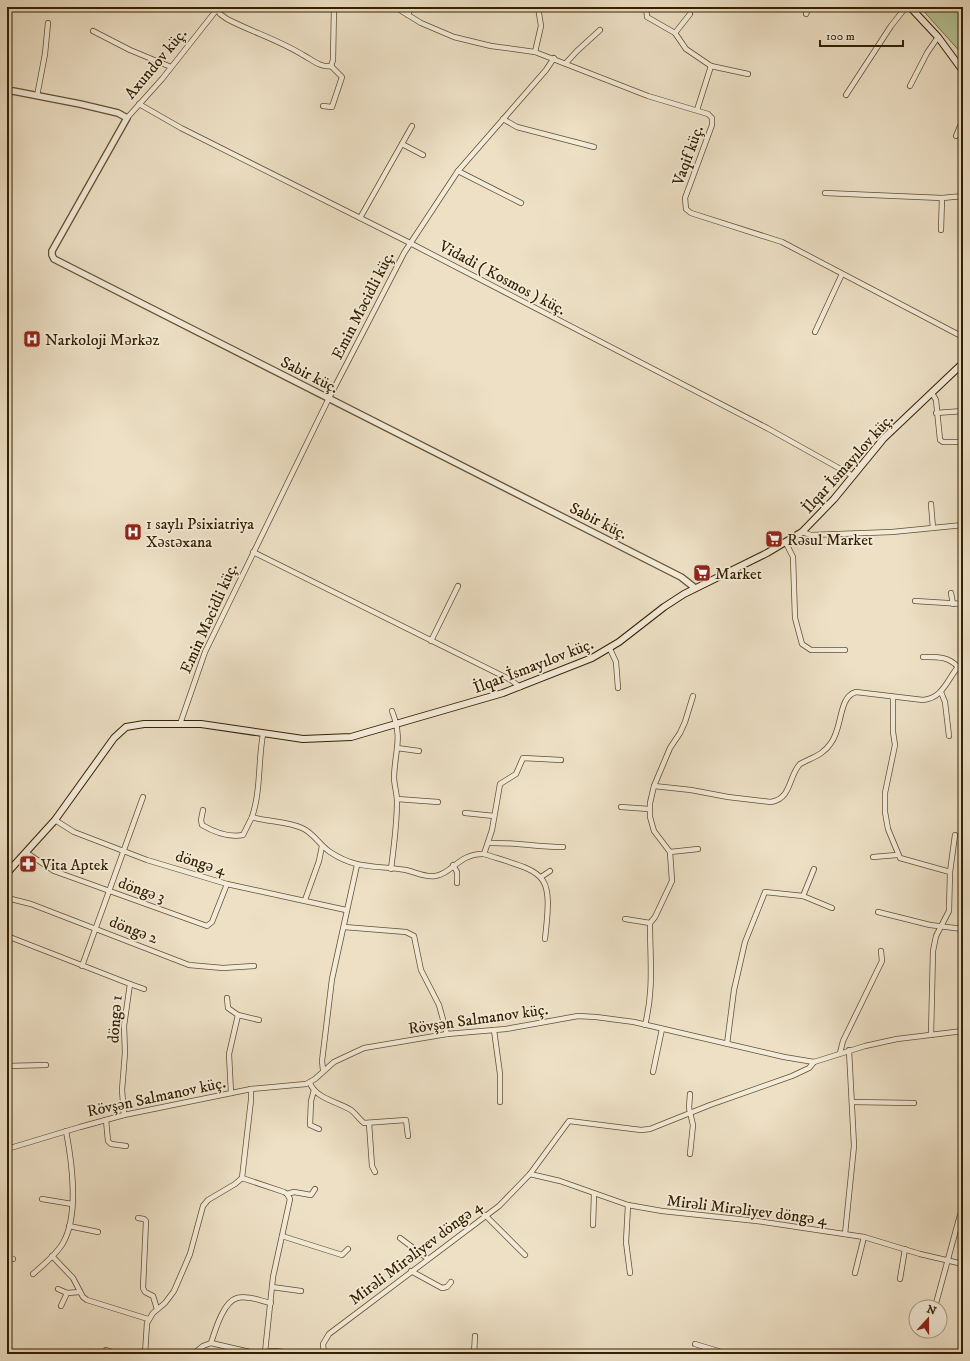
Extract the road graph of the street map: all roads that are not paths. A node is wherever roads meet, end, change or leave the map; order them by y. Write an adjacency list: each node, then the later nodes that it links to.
1 (334, 7): 21 (street)
2 (395, 7): 12 (street, Vaqif küç.)
3 (412, 7): 12 (street)
4 (538, 7): 18 (street)
5 (646, 7): 16 (street)
6 (809, 7): 11 (street)
7 (906, 7): 28 (street)
8 (910, 7): 17 (main road)
9 (217, 8): 21 (street); 23 (street, Axundov küç.)
10 (690, 14): 16 (street)
11 (806, 14)
12 (408, 15): 18 (street, Vaqif küç.)
13 (48, 23): 29 (street)
14 (600, 30): 20 (street)
15 (93, 31): 23 (street)
16 (675, 34): 22 (street)
17 (938, 37): 24 (main road); 26 (street)
18 (535, 52): 19 (street, Vaqif küç.)
19 (554, 58): 20 (street, Vaqif küç.); 34 (street, Emin Məcidli küç.)
20 (566, 63): 32 (street, Vaqif küç.)
21 (331, 66): 31 (street)
22 (711, 66): 25 (street); 32 (street)
23 (172, 67): 30 (street, Axundov küç.)
24 (963, 71)
25 (748, 74)
26 (910, 86)
27 (7, 93): 29 (street)
28 (846, 95)
29 (37, 96): 33 (street)
30 (139, 104): 33 (street, Axundov küç.); 46 (street, Vidadi ( Kosmos ) küç.)
31 (323, 106)
32 (697, 110): 49 (street, Vaqif küç.)
33 (128, 118): 54 (street, Sabir küç.)
34 (503, 119): 39 (street); 41 (street, Emin Məcidli küç.)
35 (963, 119): 37 (street)
36 (412, 126): 38 (street)
37 (956, 136)
38 (402, 144): 40 (street); 46 (street)
39 (594, 147)
40 (423, 155)
41 (458, 171): 45 (street); 48 (street, Emin Məcidli küç.)
42 (825, 193): 44 (street)
43 (963, 196): 44 (street)
44 (942, 198): 47 (street)
45 (521, 203)
46 (360, 218): 48 (street, Vidadi ( Kosmos ) küç.)
47 (941, 230)
48 (410, 243): 54 (street, Emin Məcidli küç.); 58 (street, Vidadi ( Kosmos ) küç.)
49 (842, 274): 50 (street); 51 (street, Vaqif küç.)
50 (815, 332)
51 (963, 337)
52 (963, 363): 53 (main road, İlqar İsmayılov küç.)
53 (932, 393): 56 (street); 58 (main road, İlqar İsmayılov küç.)
54 (329, 398): 64 (street, Emin Məcidli küç.); 66 (street, Sabir küç.)
55 (963, 411): 56 (street)
56 (936, 412): 57 (street)
57 (963, 442)
58 (853, 476): 62 (main road, İlqar İsmayılov küç.)
59 (931, 504): 61 (street)
60 (963, 525): 61 (street)
61 (933, 528): 62 (street)
62 (802, 532): 63 (main road, İlqar İsmayılov küç.)
63 (786, 543): 66 (main road, İlqar İsmayılov küç.); 73 (street)
64 (253, 552): 71 (street); 82 (street, Emin Məcidli küç.)
65 (458, 586): 71 (street)
66 (695, 588): 72 (main road, İlqar İsmayılov küç.)
67 (951, 593): 69 (street)
68 (915, 601): 69 (street)
69 (953, 604): 70 (street)
70 (963, 604)
71 (431, 641): 76 (street)
72 (610, 649): 76 (main road, İlqar İsmayılov küç.); 77 (street)
73 (845, 650)
74 (923, 657): 75 (street)
75 (961, 666): 78 (street)
76 (520, 687): 83 (main road, İlqar İsmayılov küç.)
77 (618, 688)
78 (941, 692): 80 (street); 85 (street)
79 (693, 696): 89 (street)
80 (893, 697): 89 (street); 109 (street)
81 (392, 711): 83 (street)
82 (180, 724): 84 (main road, İlqar İsmayılov küç.); 99 (main road, İlqar İsmayılov küç.)
83 (397, 724): 84 (main road, İlqar İsmayılov küç.); 86 (street)
84 (263, 734): 98 (street)
85 (949, 736)
86 (397, 748): 87 (street); 91 (street)
87 (419, 751)
88 (561, 760): 97 (street)
89 (654, 786): 94 (street)
90 (143, 797): 105 (street)
91 (397, 799): 92 (street); 113 (street)
92 (438, 802)
93 (621, 807): 94 (street)
94 (649, 809): 106 (street)
95 (204, 810): 98 (street)
96 (465, 813): 97 (street)
97 (494, 816): 101 (street)
98 (252, 817): 102 (street)
99 (54, 820): 105 (street, döngə 4); 107 (main road, İlqar İsmayılov küç.)
100 (955, 835): 116 (street)
101 (488, 843): 103 (street); 108 (street)
102 (322, 846): 111 (street); 124 (street)
103 (562, 847)
104 (698, 850): 106 (street)
105 (123, 852): 119 (street, döngə 4); 121 (street)
106 (670, 852): 129 (street)
107 (27, 853): 117 (main road, İlqar İsmayılov küç.); 121 (street, döngə 3)
108 (484, 854): 112 (street); 118 (street)
109 (897, 855): 110 (street); 116 (street)
110 (873, 857)
111 (357, 865): 113 (street); 126 (street)
112 (453, 865): 113 (street); 120 (street)
113 (391, 869)
114 (814, 869): 122 (street)
115 (550, 872): 118 (street)
116 (950, 872): 131 (street)
117 (7, 873)
118 (540, 877): 135 (street)
119 (227, 884): 121 (street, döngə 3); 124 (street, döngə 4)
120 (457, 884)
121 (108, 891): 132 (street)
122 (803, 896): 125 (street); 150 (street)
123 (7, 898): 132 (street, döngə 2)
124 (305, 900): 126 (street, döngə 4)
125 (832, 908)
126 (346, 910): 130 (street)
127 (878, 912): 131 (street)
128 (625, 919): 129 (street)
129 (650, 923): 144 (street)
130 (344, 927): 148 (street); 156 (street)
131 (941, 927): 133 (street); 149 (street)
132 (95, 928): 137 (street); 138 (street, döngə 2)
133 (963, 929)
134 (7, 936): 137 (street, döngə 1)
135 (545, 939)
136 (881, 952): 152 (street)
137 (82, 966): 139 (street, döngə 1)
138 (254, 966)
139 (130, 984): 140 (street); 167 (street, döngə 1)
140 (144, 989)
141 (227, 998): 142 (street)
142 (238, 1015): 143 (street); 161 (street)
143 (259, 1020)
144 (645, 1025): 145 (street, Rövşən Salmanov küç.); 146 (street, Rövşən Salmanov küç.)
145 (662, 1028): 150 (street, Rövşən Salmanov küç.); 157 (street)
146 (494, 1030): 148 (street, Rövşən Salmanov küç.); 163 (street)
147 (963, 1032): 149 (street)
148 (447, 1034): 156 (street, Rövşən Salmanov küç.)
149 (931, 1035): 151 (street)
150 (728, 1044): 153 (street, Rövşən Salmanov küç.)
151 (849, 1050): 152 (street); 164 (street)
152 (840, 1053): 153 (street)
153 (814, 1062): 166 (street, Mirəli Mirəliyev döngə 4)
154 (46, 1064): 155 (street)
155 (7, 1066)
156 (324, 1070): 158 (street, Rövşən Salmanov küç.)
157 (653, 1072)
158 (310, 1083): 159 (street, Rövşən Salmanov küç.); 160 (street)
159 (251, 1089): 161 (street, Rövşən Salmanov küç.); 178 (street)
160 (314, 1090): 169 (street); 170 (street)
161 (231, 1093): 167 (street, Rövşən Salmanov küç.)
162 (690, 1094): 166 (street)
163 (500, 1102)
164 (852, 1102): 165 (street); 191 (street)
165 (914, 1103)
166 (691, 1112): 175 (street); 177 (street, Mirəli Mirəliyev döngə 4)
167 (124, 1116): 168 (street, Rövşən Salmanov küç.)
168 (106, 1120): 171 (street, Rövşən Salmanov küç.); 173 (street)
169 (369, 1123): 172 (street); 176 (street)
170 (319, 1129)
171 (66, 1131): 174 (street, Rövşən Salmanov küç.); 183 (street)
172 (408, 1136)
173 (126, 1146)
174 (7, 1149)
175 (690, 1154)
176 (375, 1172)
177 (530, 1174): 181 (street, Mirəli Mirəliyev döngə 4); 185 (street, Mirəli Mirəliyev döngə 4)
178 (242, 1178): 180 (street); 218 (street)
179 (314, 1190): 180 (street)
180 (287, 1194): 192 (street)
181 (594, 1194): 184 (street, Mirəli Mirəliyev döngə 4); 188 (street)
182 (42, 1199): 183 (street)
183 (72, 1204): 189 (street)
184 (628, 1204): 191 (street, Mirəli Mirəliyev döngə 4); 205 (street)
185 (485, 1215): 197 (street); 201 (street, Mirəli Mirəliyev döngə 4)
186 (960, 1215): 202 (street)
187 (138, 1218): 218 (street)
188 (593, 1225)
189 (69, 1226): 190 (street); 198 (street)
190 (98, 1232)
191 (845, 1234): 193 (street, Mirəli Mirəliyev döngə 4)
192 (282, 1236): 195 (street); 210 (street)
193 (864, 1237): 196 (street, Mirəli Mirəliyev döngə 4); 206 (street)
194 (400, 1238): 201 (street)
195 (348, 1249)
196 (905, 1249): 202 (street, Mirəli Mirəliyev döngə 4); 208 (street)
197 (525, 1255)
198 (52, 1256): 207 (street); 213 (street)
199 (7, 1257): 200 (street)
200 (13, 1259)
201 (428, 1260): 204 (street, Mirəli Mirəliyev döngə 4)
202 (947, 1260): 203 (street, Mirəli Mirəliyev döngə 4); 215 (street)
203 (963, 1264)
204 (412, 1271): 209 (street); 229 (street, Mirəli Mirəliyev döngə 4)
205 (630, 1272)
206 (855, 1273)
207 (33, 1274)
208 (900, 1279)
209 (451, 1282)
210 (272, 1287): 212 (street); 216 (street)
211 (58, 1289): 214 (street)
212 (301, 1291)
213 (80, 1292): 214 (street); 219 (street)
214 (67, 1293): 217 (street)
215 (937, 1299)
216 (271, 1303): 221 (street); 224 (street)
217 (61, 1306)
218 (157, 1309): 219 (street)
219 (148, 1320): 226 (street)
220 (475, 1336): 230 (street)
221 (211, 1343): 224 (street); 227 (street)
222 (695, 1344): 231 (street)
223 (106, 1350): 225 (street)
224 (265, 1352): 228 (street)
225 (118, 1354)
226 (145, 1354)
227 (193, 1354)
228 (306, 1354)
229 (324, 1354)
230 (474, 1354)
231 (728, 1354)

